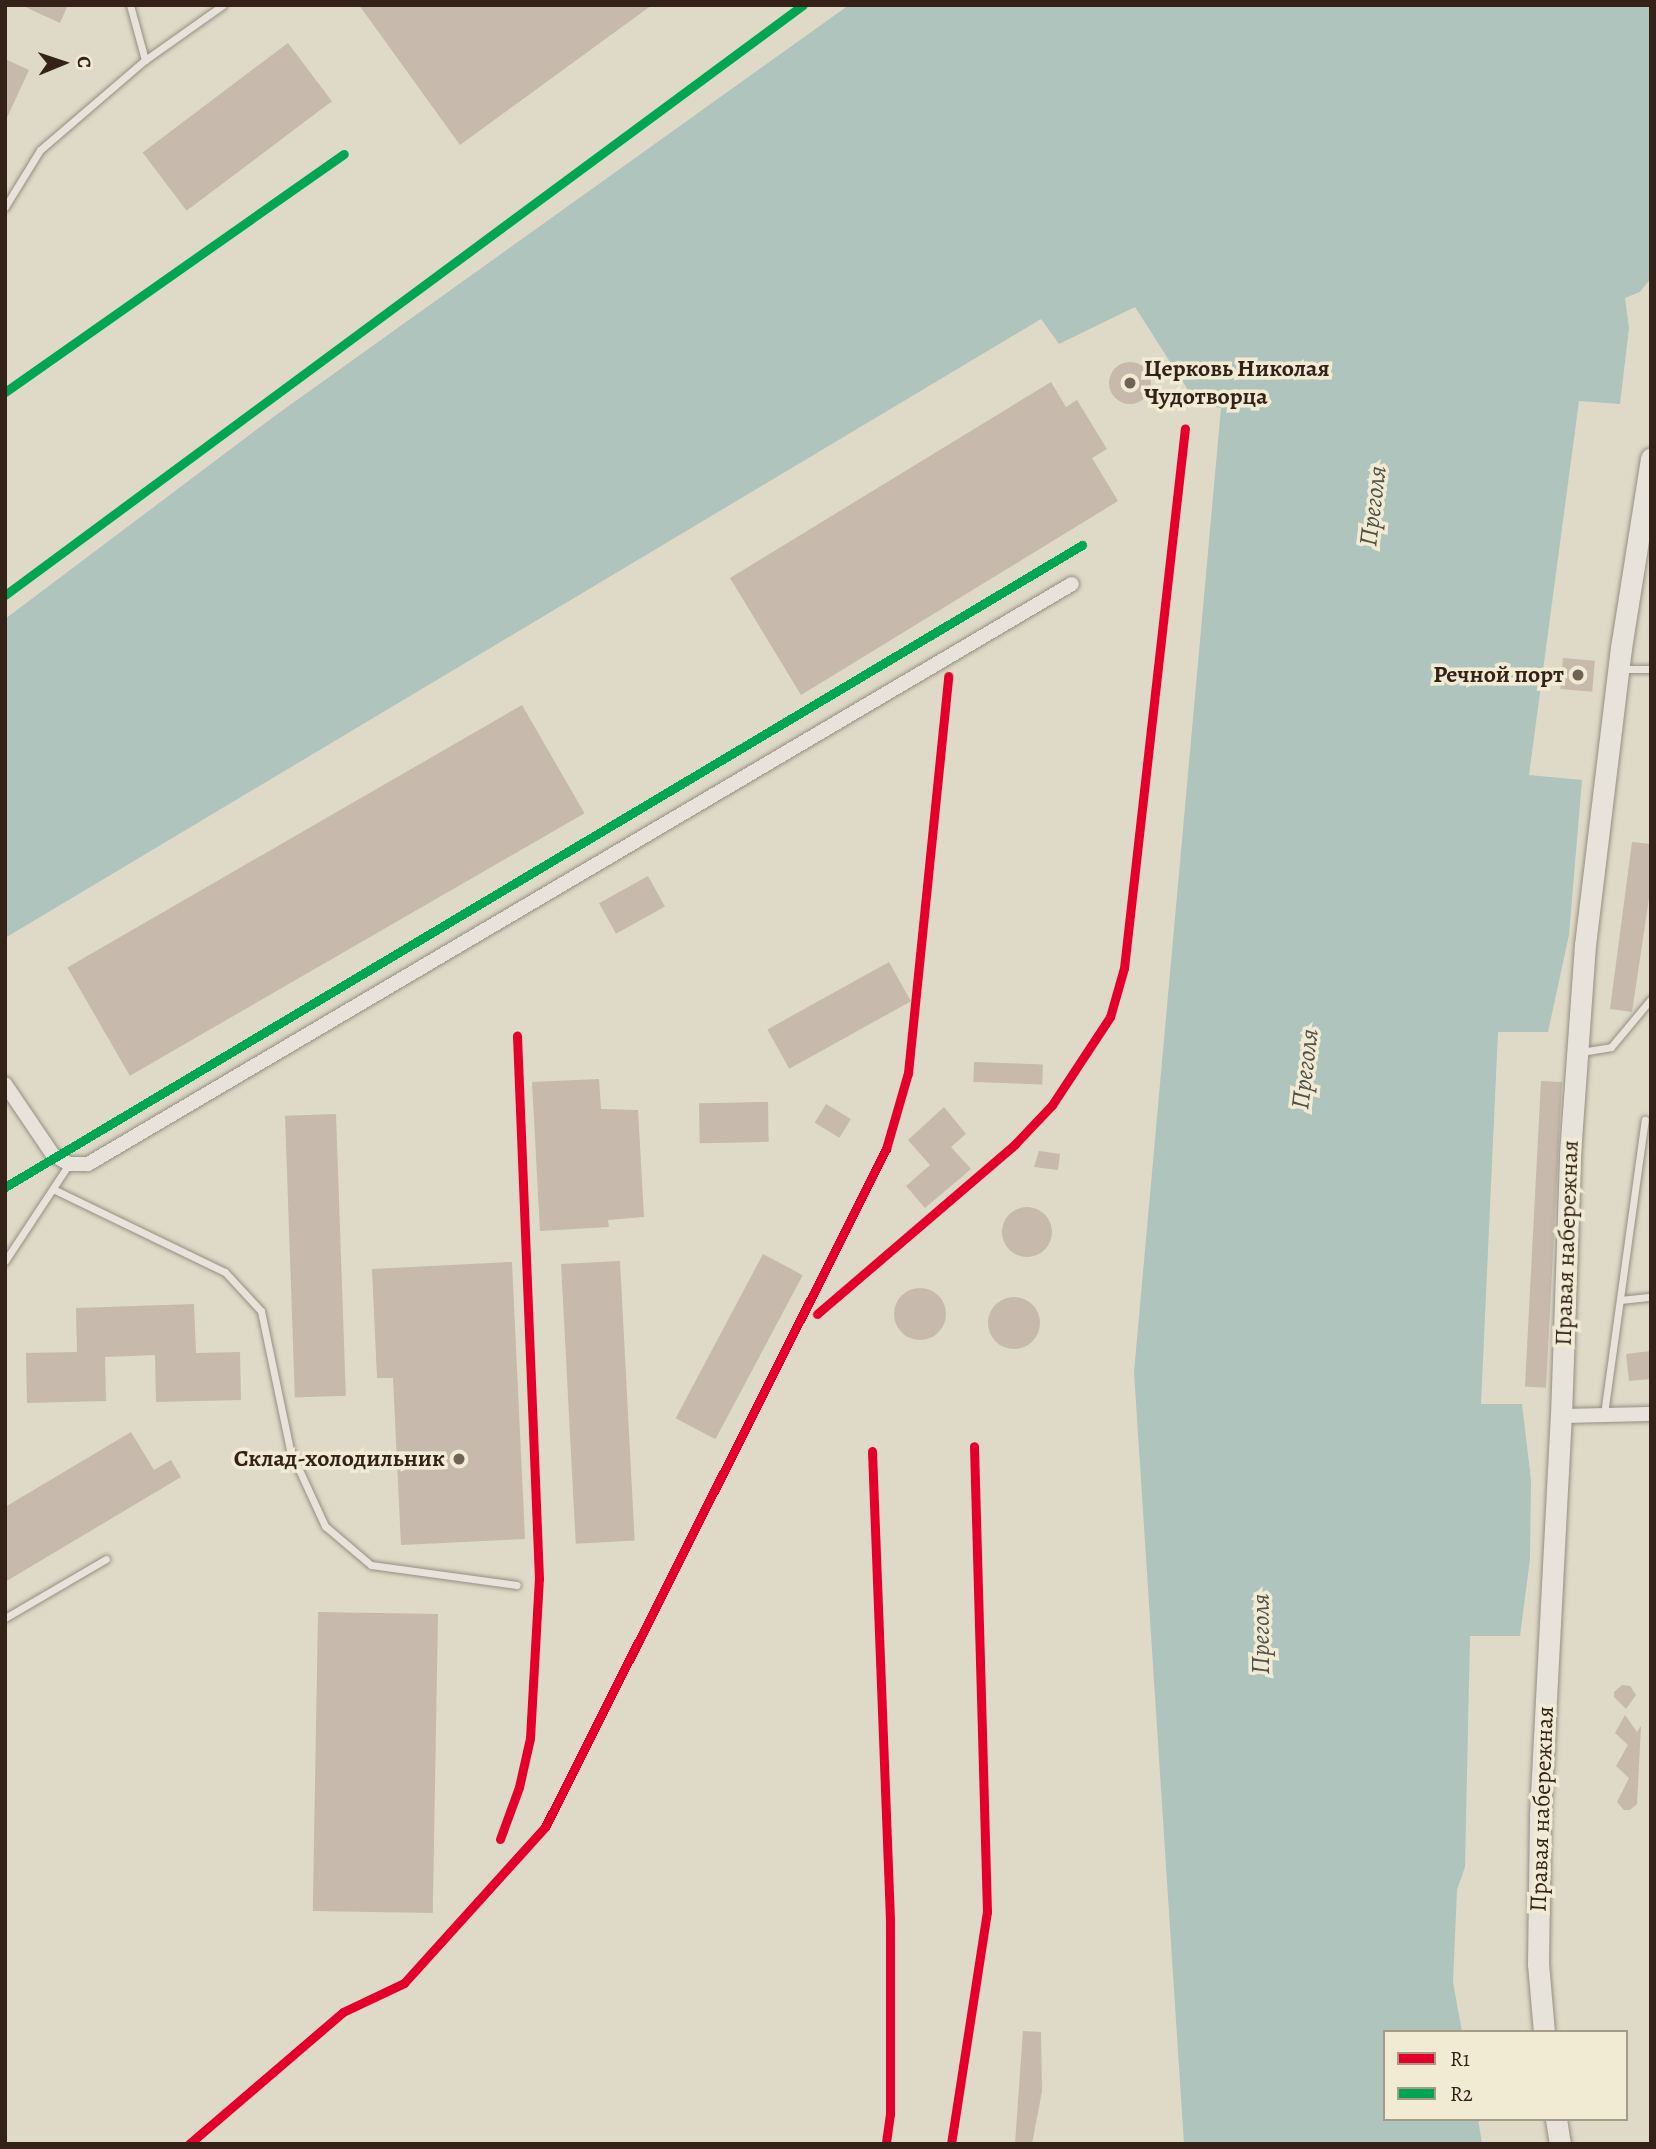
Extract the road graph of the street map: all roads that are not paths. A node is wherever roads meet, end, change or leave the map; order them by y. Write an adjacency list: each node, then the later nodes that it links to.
1 (130, 5): 3 (lane)
2 (223, 5): 3 (lane)
3 (145, 60): 4 (lane)
4 (5, 207)
5 (1651, 458): 7 (main road, Правая набережная)
6 (1072, 584): 13 (street)
7 (1619, 669): 8 (lane); 10 (main road, Правая набережная)
8 (1651, 669)
9 (1651, 999): 10 (lane)
10 (1577, 1052): 20 (main road, Правая набережная)
11 (5, 1084): 13 (street)
12 (1645, 1120): 17 (lane)
13 (69, 1164): 14 (lane)
14 (53, 1189): 15 (lane); 22 (lane)
15 (5, 1261)
16 (1651, 1297): 17 (lane)
17 (1620, 1300): 18 (lane)
18 (1604, 1414): 19 (street); 20 (street)
19 (1651, 1414)
20 (1560, 1416): 24 (main road, Правая набережная)
21 (106, 1559): 23 (lane)
22 (517, 1585)
23 (5, 1618)
24 (1544, 2030)
25 (1556, 2121): 26 (main road)
26 (1560, 2144)

